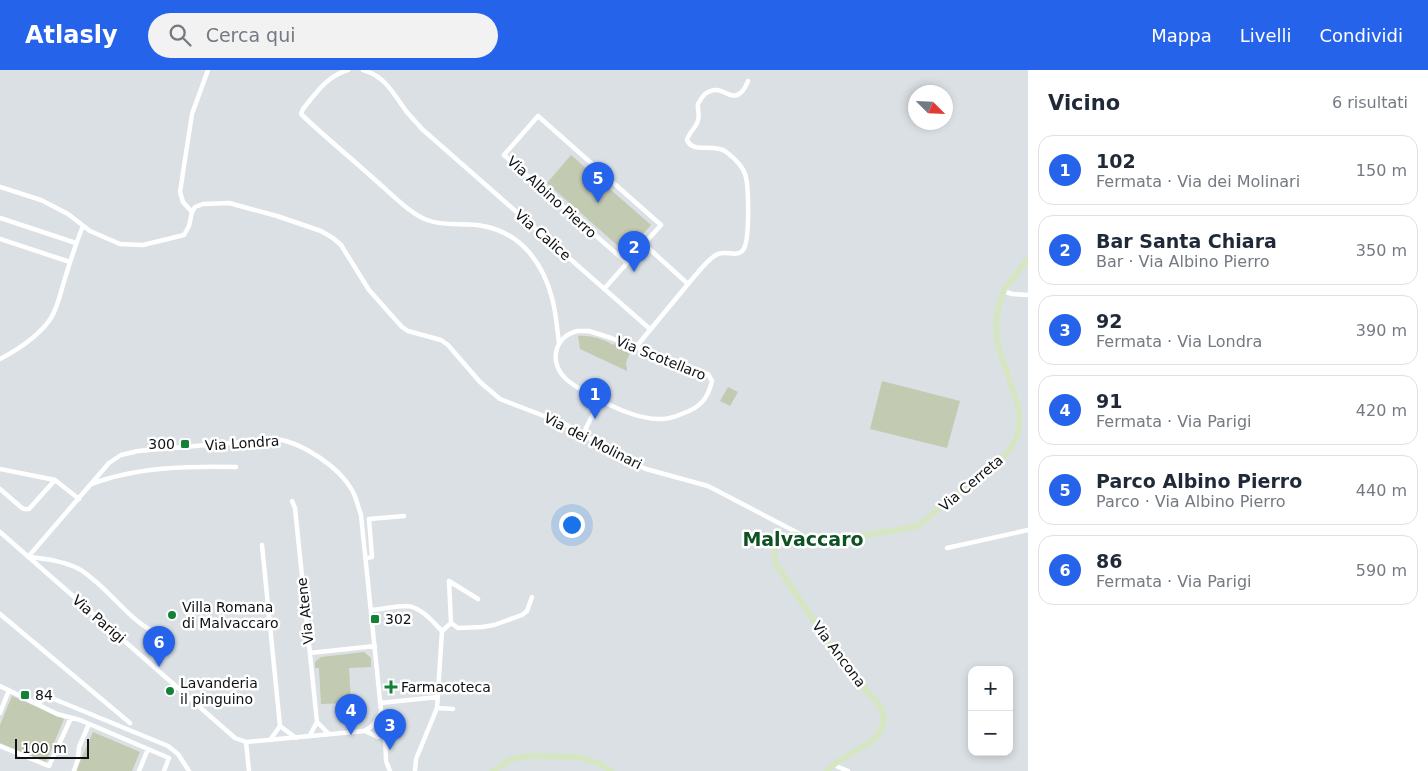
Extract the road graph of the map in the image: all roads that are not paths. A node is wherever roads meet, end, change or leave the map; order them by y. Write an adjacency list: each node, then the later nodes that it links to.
1 (208, 70): 6 (street)
2 (348, 70): 20 (street)
3 (363, 70): 16 (street, Via Calice)
4 (748, 81): 15 (street)
5 (0, 187): 8 (street)
6 (192, 212): 8 (street); 24 (street, Via dei Molinari)
7 (0, 218): 10 (street)
8 (83, 226): 10 (street)
9 (0, 239): 13 (street)
10 (76, 243): 13 (street)
11 (644, 244): 14 (street, Via Albino Pierro); 14 (street, Via Albino Pierro); 15 (street)
12 (1028, 260): 17 (street, Via Cerreta)
13 (70, 262): 22 (street)
14 (627, 263): 16 (street)
15 (688, 284): 19 (street)
16 (604, 289): 19 (street, Via Calice)
17 (1004, 291): 18 (street); 35 (street, Via Cerreta)
18 (1028, 295)
19 (650, 329): 21 (street)
20 (559, 343): 21 (street, Via Scotellaro); 23 (street, Via Scotellaro)
21 (636, 347): 23 (street, Via Scotellaro)
22 (0, 359)
23 (600, 400): 24 (street)
24 (583, 434): 35 (street, Via dei Molinari)
25 (236, 467): 28 (street)
26 (0, 469): 27 (street)
27 (55, 480): 29 (street); 30 (street)
28 (91, 484): 30 (street, Via Londra); 39 (street, Via Londra)
29 (0, 489)
30 (79, 499): 38 (street, Via Londra)
31 (292, 501): 48 (street, Via Atene)
32 (404, 516): 39 (street)
33 (1028, 530): 37 (street)
34 (0, 532): 38 (street, Via Parigi)
35 (803, 536): 75 (street, Via Ancona)
36 (262, 545): 63 (street)
37 (947, 548)
38 (28, 557): 46 (street); 71 (street, Via Parigi)
39 (366, 558): 42 (street, Via Londra)
40 (532, 597): 44 (street)
41 (478, 599): 44 (street)
42 (371, 610): 45 (street); 47 (street, Via Londra)
43 (0, 614): 59 (street)
44 (451, 624): 45 (street)
45 (442, 631): 51 (street)
46 (161, 635)
47 (375, 646): 48 (street); 52 (street, Via Londra)
48 (310, 653): 60 (street, Via Atene)
49 (0, 686): 50 (street)
50 (9, 690): 53 (street); 57 (street)
51 (438, 697): 52 (street); 54 (street)
52 (380, 703): 56 (street, Via Londra)
53 (38, 704): 58 (street); 79 (street)
54 (437, 708): 55 (street); 82 (street)
55 (453, 708)
56 (381, 710): 62 (street); 65 (street, Via Londra)
57 (0, 713)
58 (71, 718): 61 (street); 72 (street)
59 (130, 722)
60 (317, 722): 66 (street); 67 (street)
61 (88, 724): 74 (street); 76 (street)
62 (374, 724): 64 (street); 68 (street)
63 (280, 726): 69 (street); 70 (street)
64 (364, 731): 66 (street); 68 (street)
65 (385, 731): 68 (street); 73 (street)
66 (328, 733): 67 (street)
67 (310, 735): 69 (street)
68 (375, 735): 73 (street)
69 (296, 738): 70 (street)
70 (270, 740): 71 (street)
71 (246, 742): 80 (street)
72 (0, 746)
73 (386, 746): 81 (street)
74 (148, 749): 77 (street); 78 (street)
75 (834, 765): 85 (street, Via Ancona); 86 (street)
76 (74, 771)
77 (139, 771)
78 (164, 771)
79 (189, 771)
80 (249, 771)
81 (388, 771)
82 (415, 771)
83 (493, 771): 84 (street)
84 (612, 771)
85 (827, 771)
86 (848, 771)

